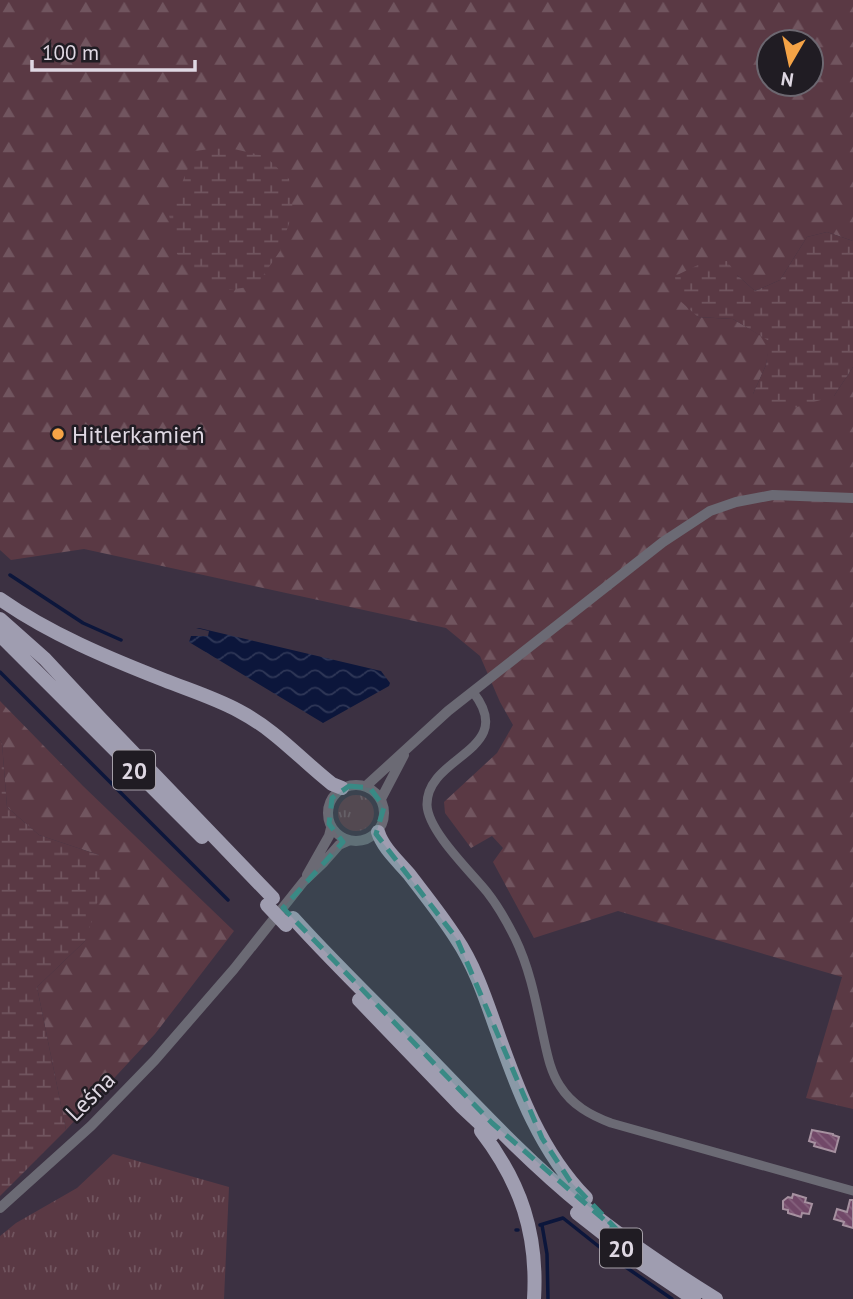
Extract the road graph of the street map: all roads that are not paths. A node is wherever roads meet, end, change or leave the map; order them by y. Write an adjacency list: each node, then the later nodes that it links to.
1 (853, 498): 5 (street)
2 (0, 599): 8 (main road)
3 (0, 619): 14 (main road, 20)
4 (0, 635): 14 (main road, 20)
5 (472, 692): 6 (street); 17 (street)
6 (408, 749): 7 (street); 9 (street)
7 (366, 786): 8 (street); 9 (street)
8 (342, 788): 10 (street)
9 (380, 799): 11 (street)
10 (331, 828): 12 (street); 13 (street)
11 (378, 832): 12 (street); 19 (main road)
12 (348, 841): 13 (street)
13 (304, 881): 18 (street, Leśna)
14 (270, 901): 15 (main road, 20, bridge)
15 (289, 922): 16 (main road, 20); 19 (main road, 20)
16 (462, 1107): 20 (main road); 21 (main road, 20)
17 (853, 1191)
18 (0, 1208)
19 (623, 1236): 22 (main road, 20)
20 (534, 1299)
21 (694, 1299)
22 (716, 1299)

